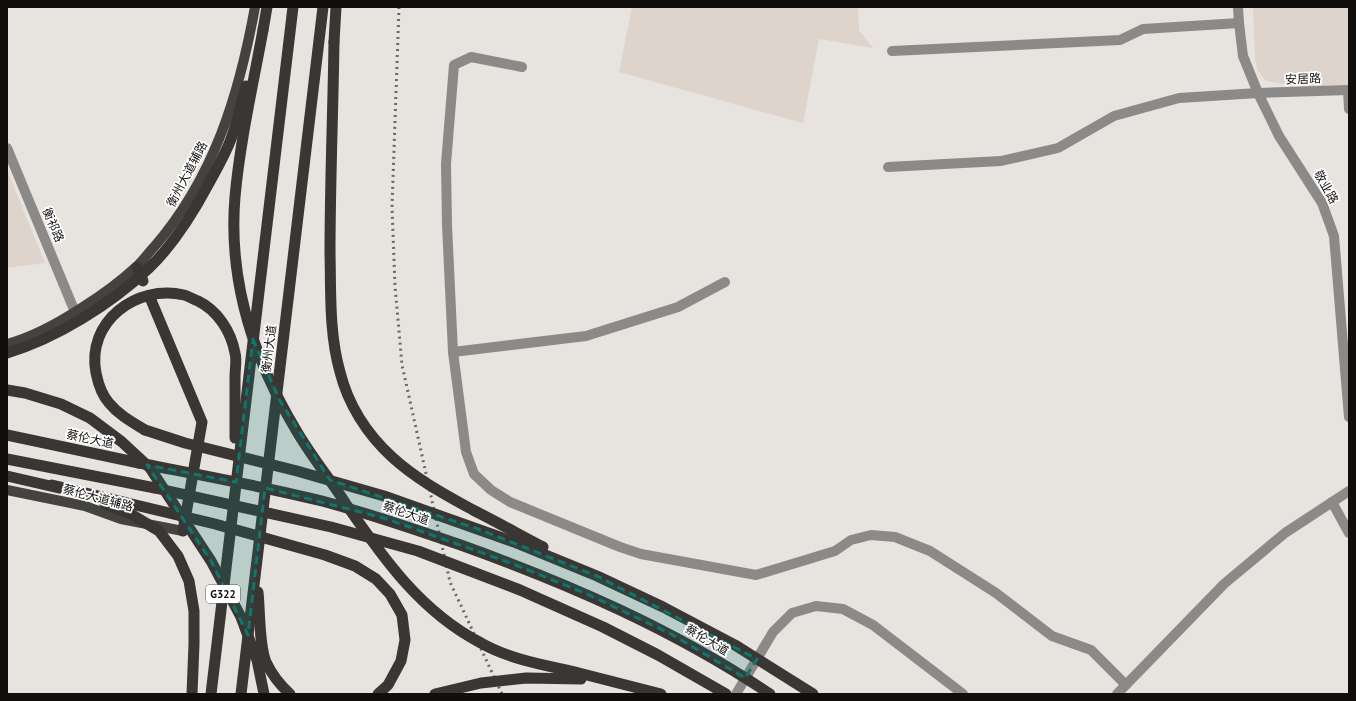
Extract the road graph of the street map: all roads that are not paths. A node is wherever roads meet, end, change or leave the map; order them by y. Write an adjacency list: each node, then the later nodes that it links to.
1 (255, 7): 17 (main road, 衡州大道辅路)
2 (267, 7): 8 (highway)
3 (293, 7): 33 (highway, 衡州大道)
4 (323, 7): 37 (highway, 衡州大道 / G322)
5 (336, 7): 38 (highway, bridge)
6 (1238, 7): 7 (street, 敬业路)
7 (1238, 23): 9 (street); 12 (street, 敬业路)
8 (263, 30): 24 (highway, bridge); 39 (highway, bridge)
9 (892, 51)
10 (522, 67): 23 (street)
11 (1348, 90): 12 (street, 安居路); 13 (street)
12 (1258, 93): 16 (street, 安居路); 26 (street, 敬业路)
13 (1349, 108)
14 (7, 148): 21 (street, 衡祁路)
15 (7, 161): 21 (street, 衡祁路)
16 (888, 167)
17 (137, 266): 18 (highway); 21 (main road, 衡州大道辅路)
18 (143, 281)
19 (725, 282): 23 (street)
20 (151, 300): 35 (highway)
21 (73, 313): 22 (main road)
22 (7, 344)
23 (453, 352): 40 (street)
24 (7, 353)
25 (7, 390): 44 (highway, bridge)
26 (1349, 418)
27 (7, 435): 51 (highway, 蔡伦大道, bridge)
28 (7, 459): 49 (highway, bridge)
29 (7, 476): 30 (highway, bridge)
30 (52, 486): 41 (highway, bridge); 46 (highway, bridge)
31 (7, 490): 35 (main road, 蔡伦大道辅路)
32 (1349, 491): 34 (street)
33 (234, 494): 38 (highway, bridge); 42 (highway, 衡州大道 / G322)
34 (1332, 502): 36 (street); 40 (street)
35 (183, 531)
36 (1349, 533)
37 (256, 566): 43 (highway, 衡州大道 / G322); 45 (highway)
38 (597, 576): 52 (highway, bridge)
39 (608, 681): 47 (highway, bridge); 48 (highway, bridge)
40 (1126, 685): 54 (street)
41 (192, 694)
42 (211, 694)
43 (241, 694)
44 (264, 694)
45 (290, 694)
46 (378, 694)
47 (435, 694)
48 (661, 694)
49 (726, 694)
50 (736, 694): 53 (street)
51 (770, 694)
52 (813, 694)
53 (963, 694)
54 (1117, 694)

